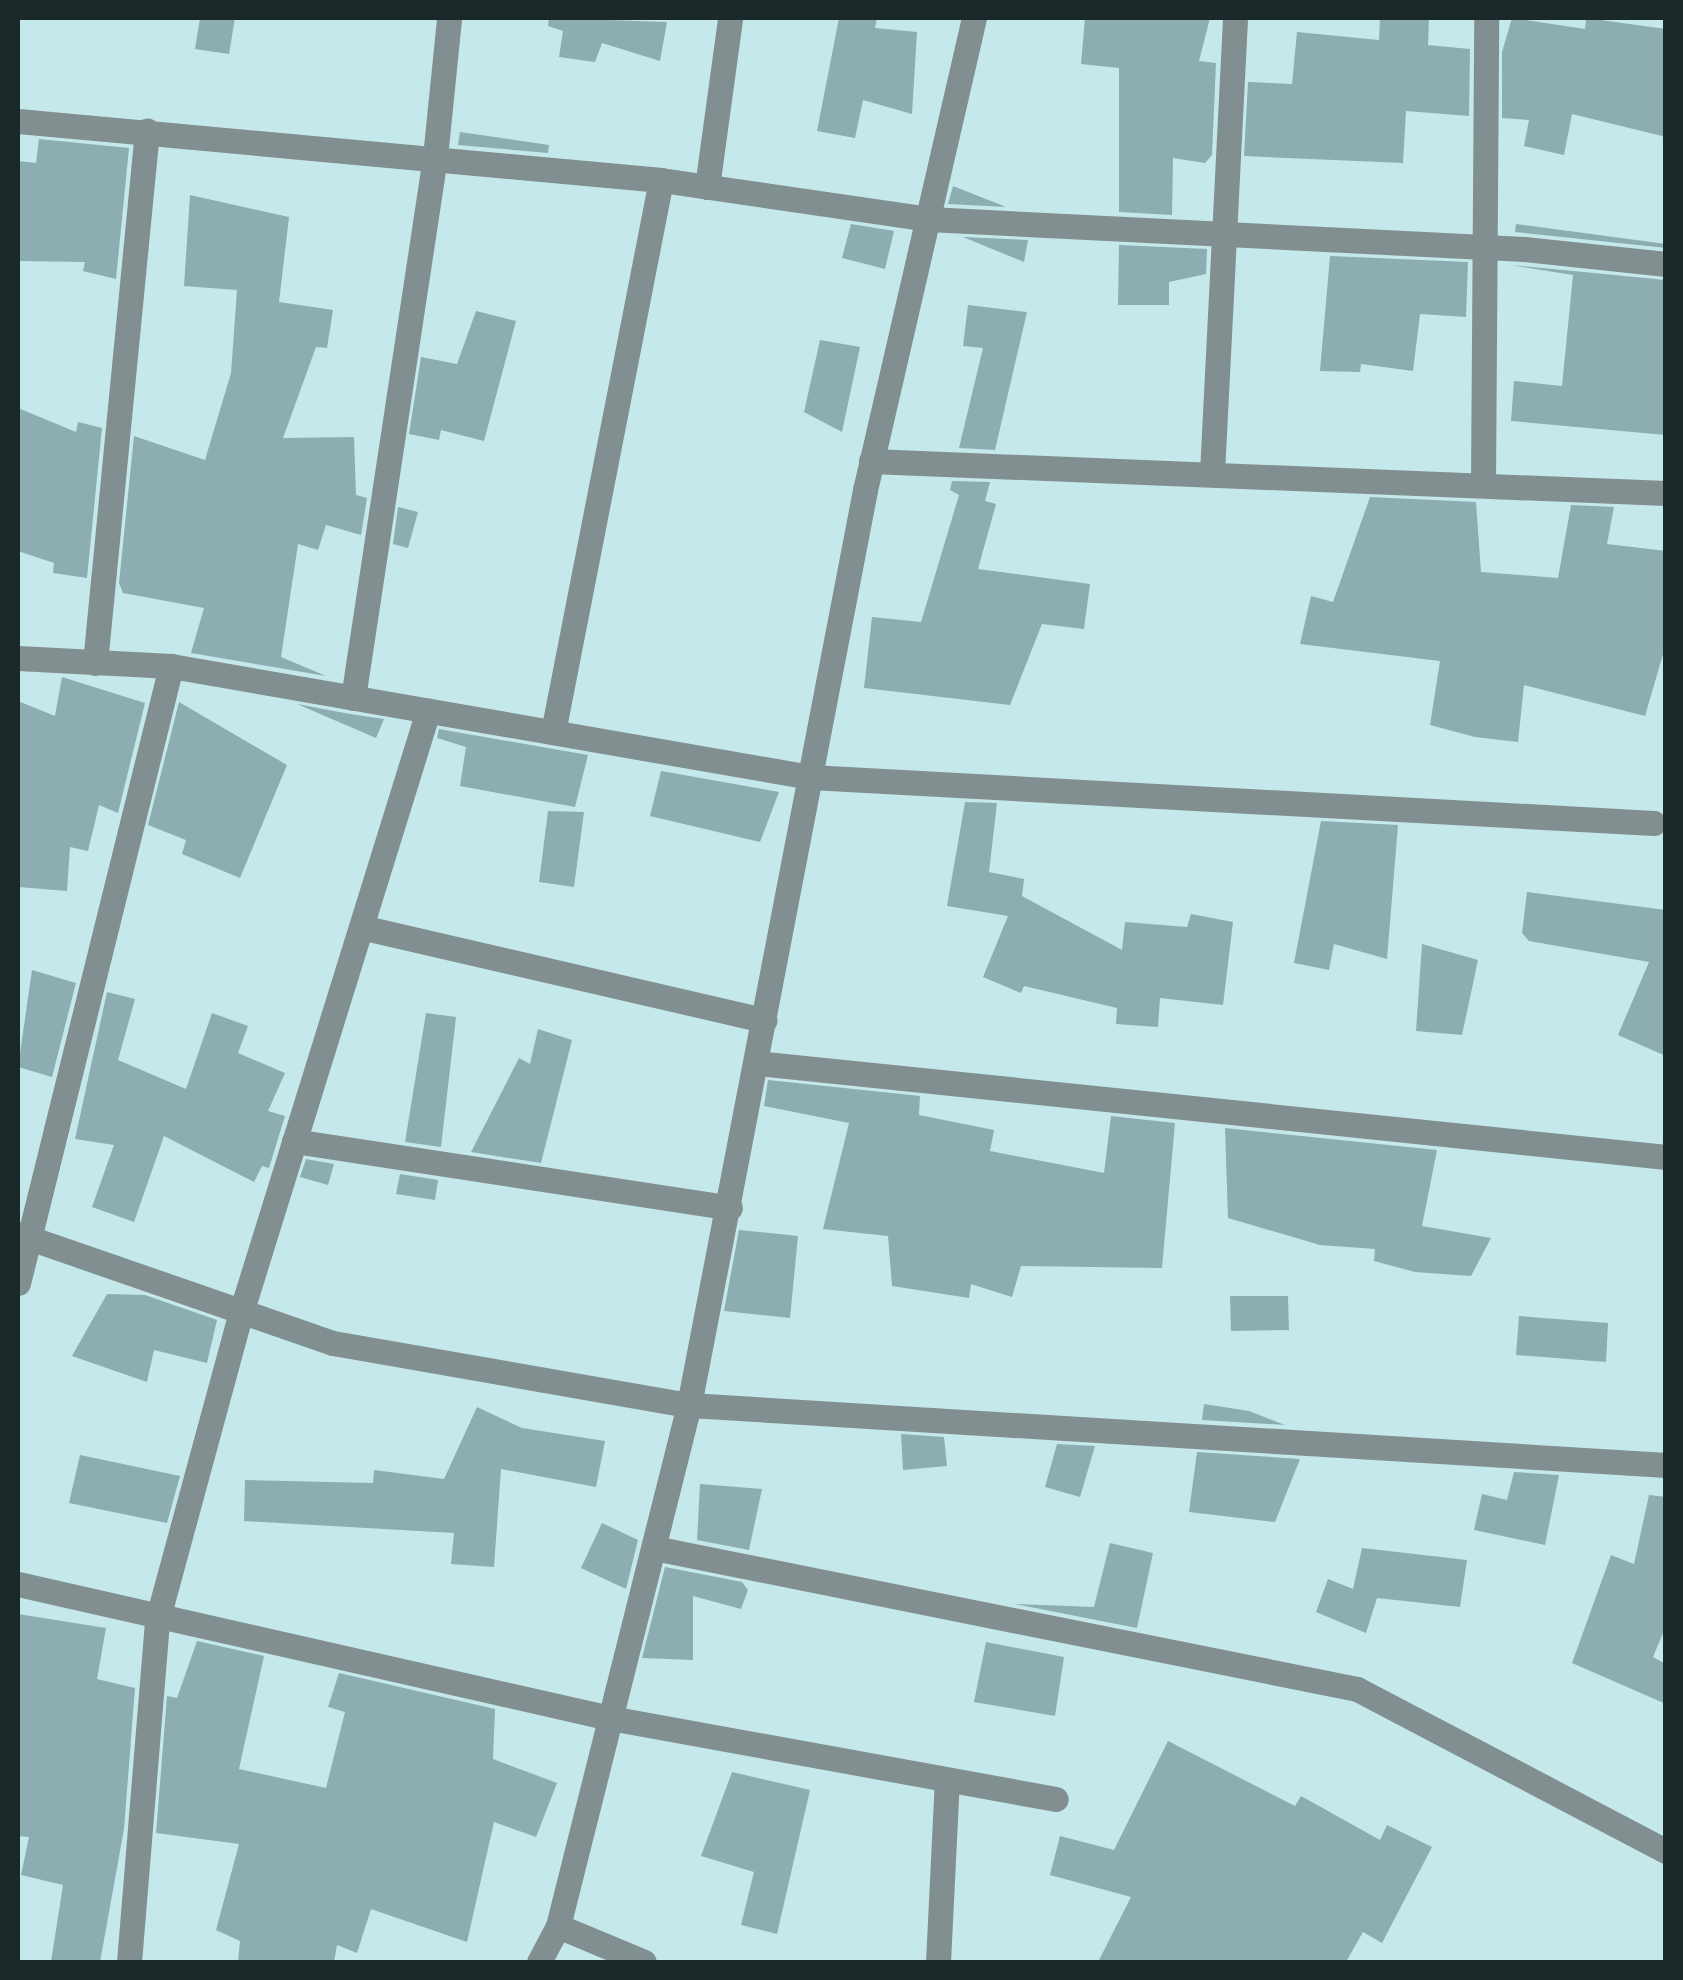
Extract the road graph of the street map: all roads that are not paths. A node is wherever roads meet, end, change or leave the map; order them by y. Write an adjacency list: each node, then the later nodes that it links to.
1 (448, 18): 8 (street)
2 (730, 18): 10 (street)
3 (974, 18): 11 (street)
4 (1235, 18): 12 (street)
5 (1486, 18): 13 (street)
6 (18, 121): 7 (street)
7 (147, 130): 8 (street); 20 (street)
8 (435, 157): 9 (street); 22 (street)
9 (661, 180): 10 (street); 24 (street)
10 (707, 187): 11 (street)
11 (928, 219): 12 (street); 15 (street)
12 (1218, 234): 13 (street); 16 (street)
13 (1479, 247): 14 (street); 17 (street)
14 (1666, 264)
15 (871, 461): 16 (street); 25 (street)
16 (1212, 472): 17 (street)
17 (1483, 482): 18 (street)
18 (1666, 492)
19 (18, 658): 20 (street)
20 (95, 664): 21 (street)
21 (171, 666): 22 (street); 33 (street)
22 (353, 698): 23 (street)
23 (428, 711): 24 (street); 27 (street)
24 (552, 732): 25 (street)
25 (810, 777): 26 (street); 28 (street)
26 (1654, 822)
27 (364, 928): 28 (street); 30 (street)
28 (765, 1020): 29 (street)
29 (757, 1063): 31 (street); 32 (street)
30 (294, 1141): 32 (street); 35 (street)
31 (1666, 1157)
32 (730, 1208): 36 (street)
33 (23, 1236): 34 (street); 35 (street)
34 (18, 1283)
35 (240, 1316): 36 (street); 40 (street)
36 (690, 1405): 37 (street); 38 (street)
37 (1666, 1465)
38 (654, 1548): 41 (street); 44 (street)
39 (18, 1584): 40 (street)
40 (157, 1622): 41 (street); 46 (street)
41 (610, 1718): 42 (street); 45 (street)
42 (946, 1780): 43 (street); 49 (street)
43 (1056, 1799)
44 (1666, 1850)
45 (558, 1926): 47 (street); 48 (street)
46 (130, 1962)
47 (539, 1962)
48 (644, 1962)
49 (938, 1962)

